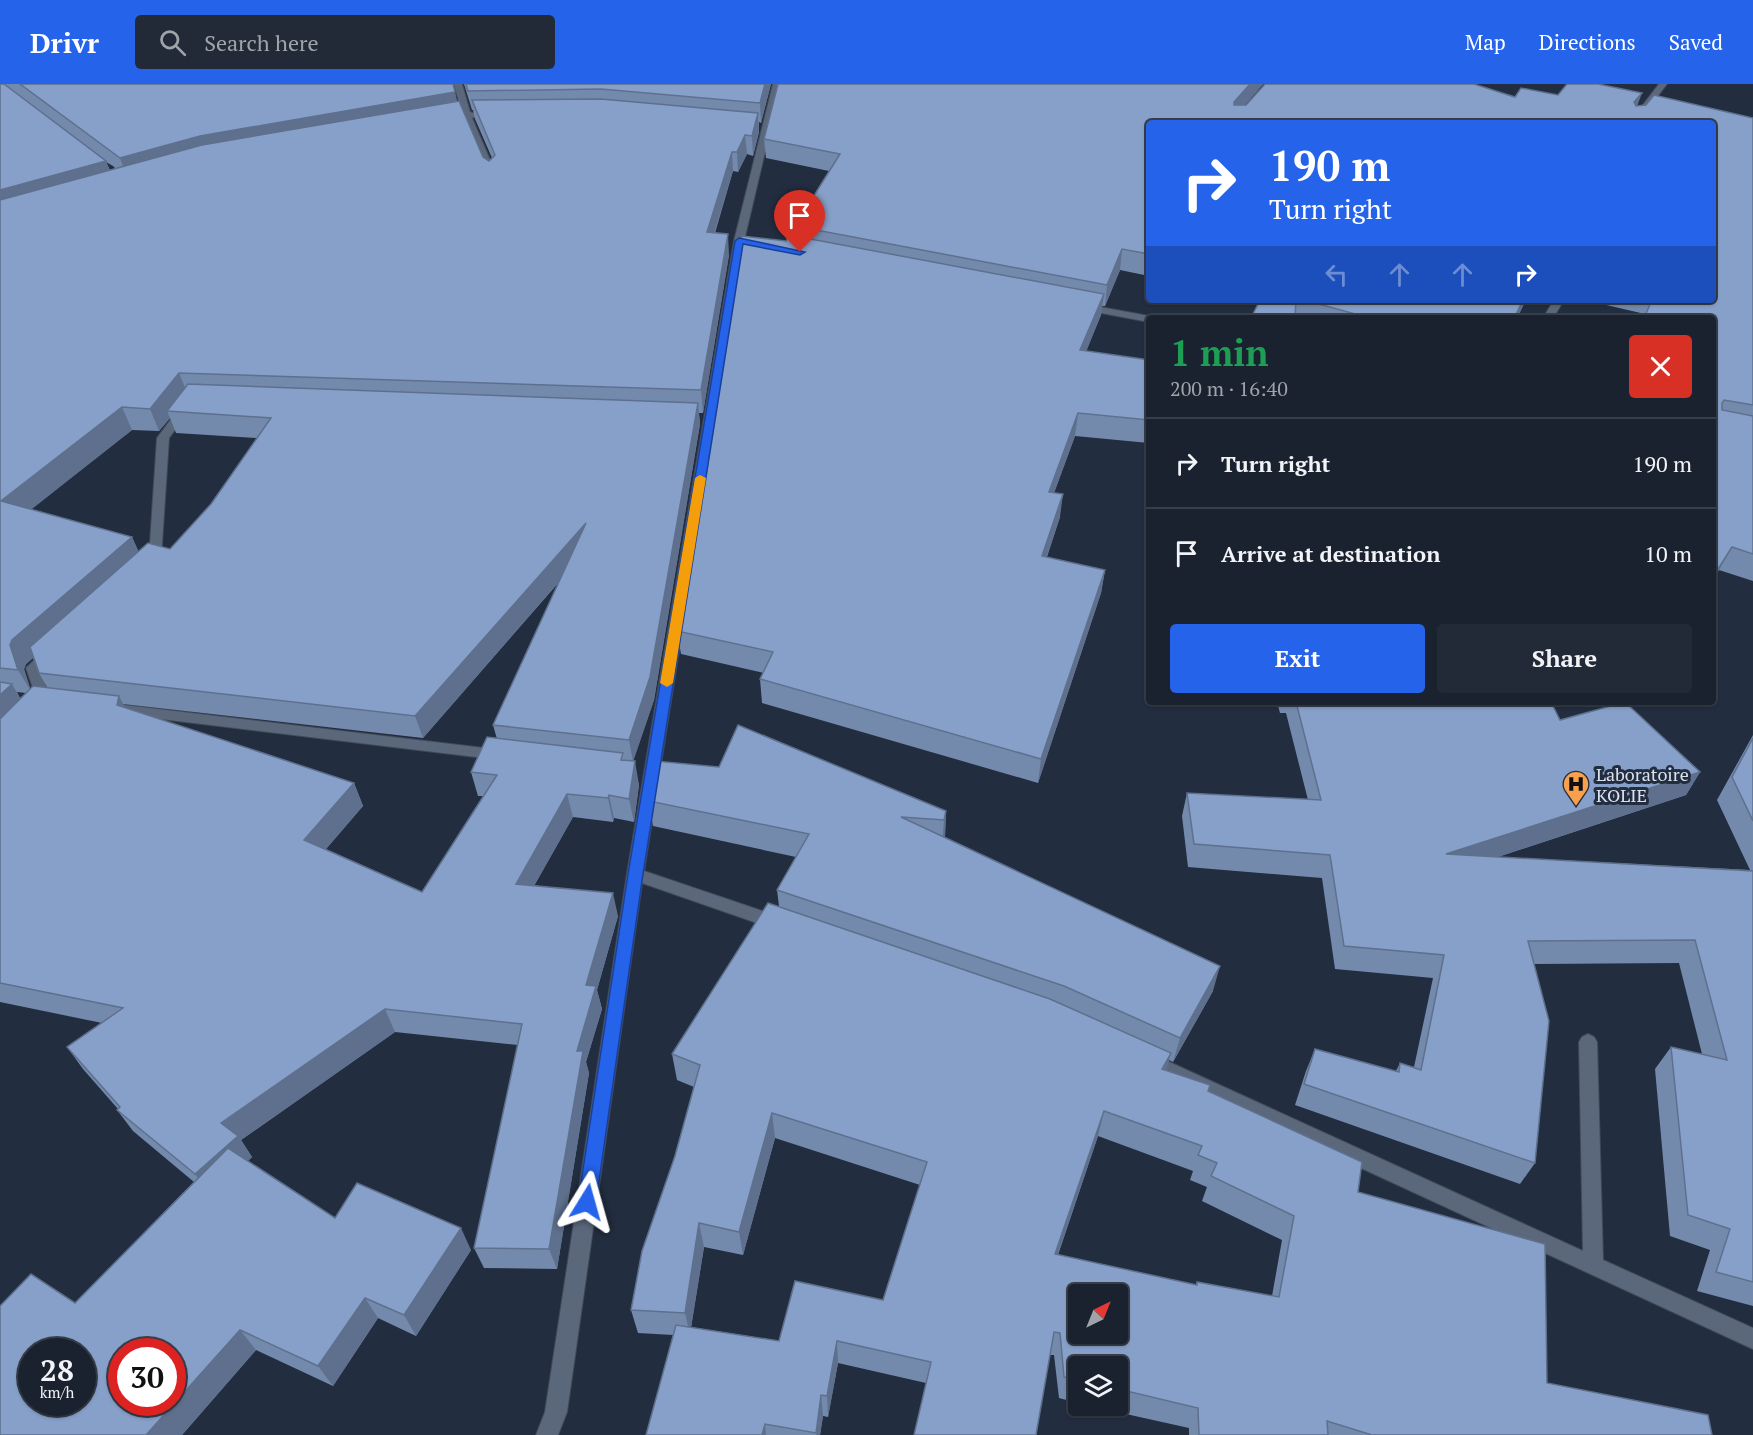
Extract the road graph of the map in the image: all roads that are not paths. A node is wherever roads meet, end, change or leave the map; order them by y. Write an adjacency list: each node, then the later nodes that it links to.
1 (458, 84): 6 (street)
2 (777, 84): 21 (street)
3 (1663, 84): 8 (street)
4 (1745, 84): 5 (street)
5 (1753, 84)
6 (467, 115): 7 (street); 9 (street); 10 (street)
7 (490, 115)
8 (1635, 120)
9 (431, 122)
10 (494, 176)
11 (1068, 304): 12 (street)
12 (1146, 318)
13 (192, 399): 14 (street)
14 (147, 567)
15 (59, 644): 17 (street)
16 (22, 699): 17 (street)
17 (50, 702): 19 (street)
18 (103, 708): 20 (street)
19 (30, 716)
20 (512, 756)
21 (635, 874): 22 (street); 27 (street)
22 (794, 928)
23 (1588, 1042): 25 (street)
24 (1129, 1052): 25 (street)
25 (1593, 1266): 26 (street)
26 (1753, 1339)
27 (547, 1435)

